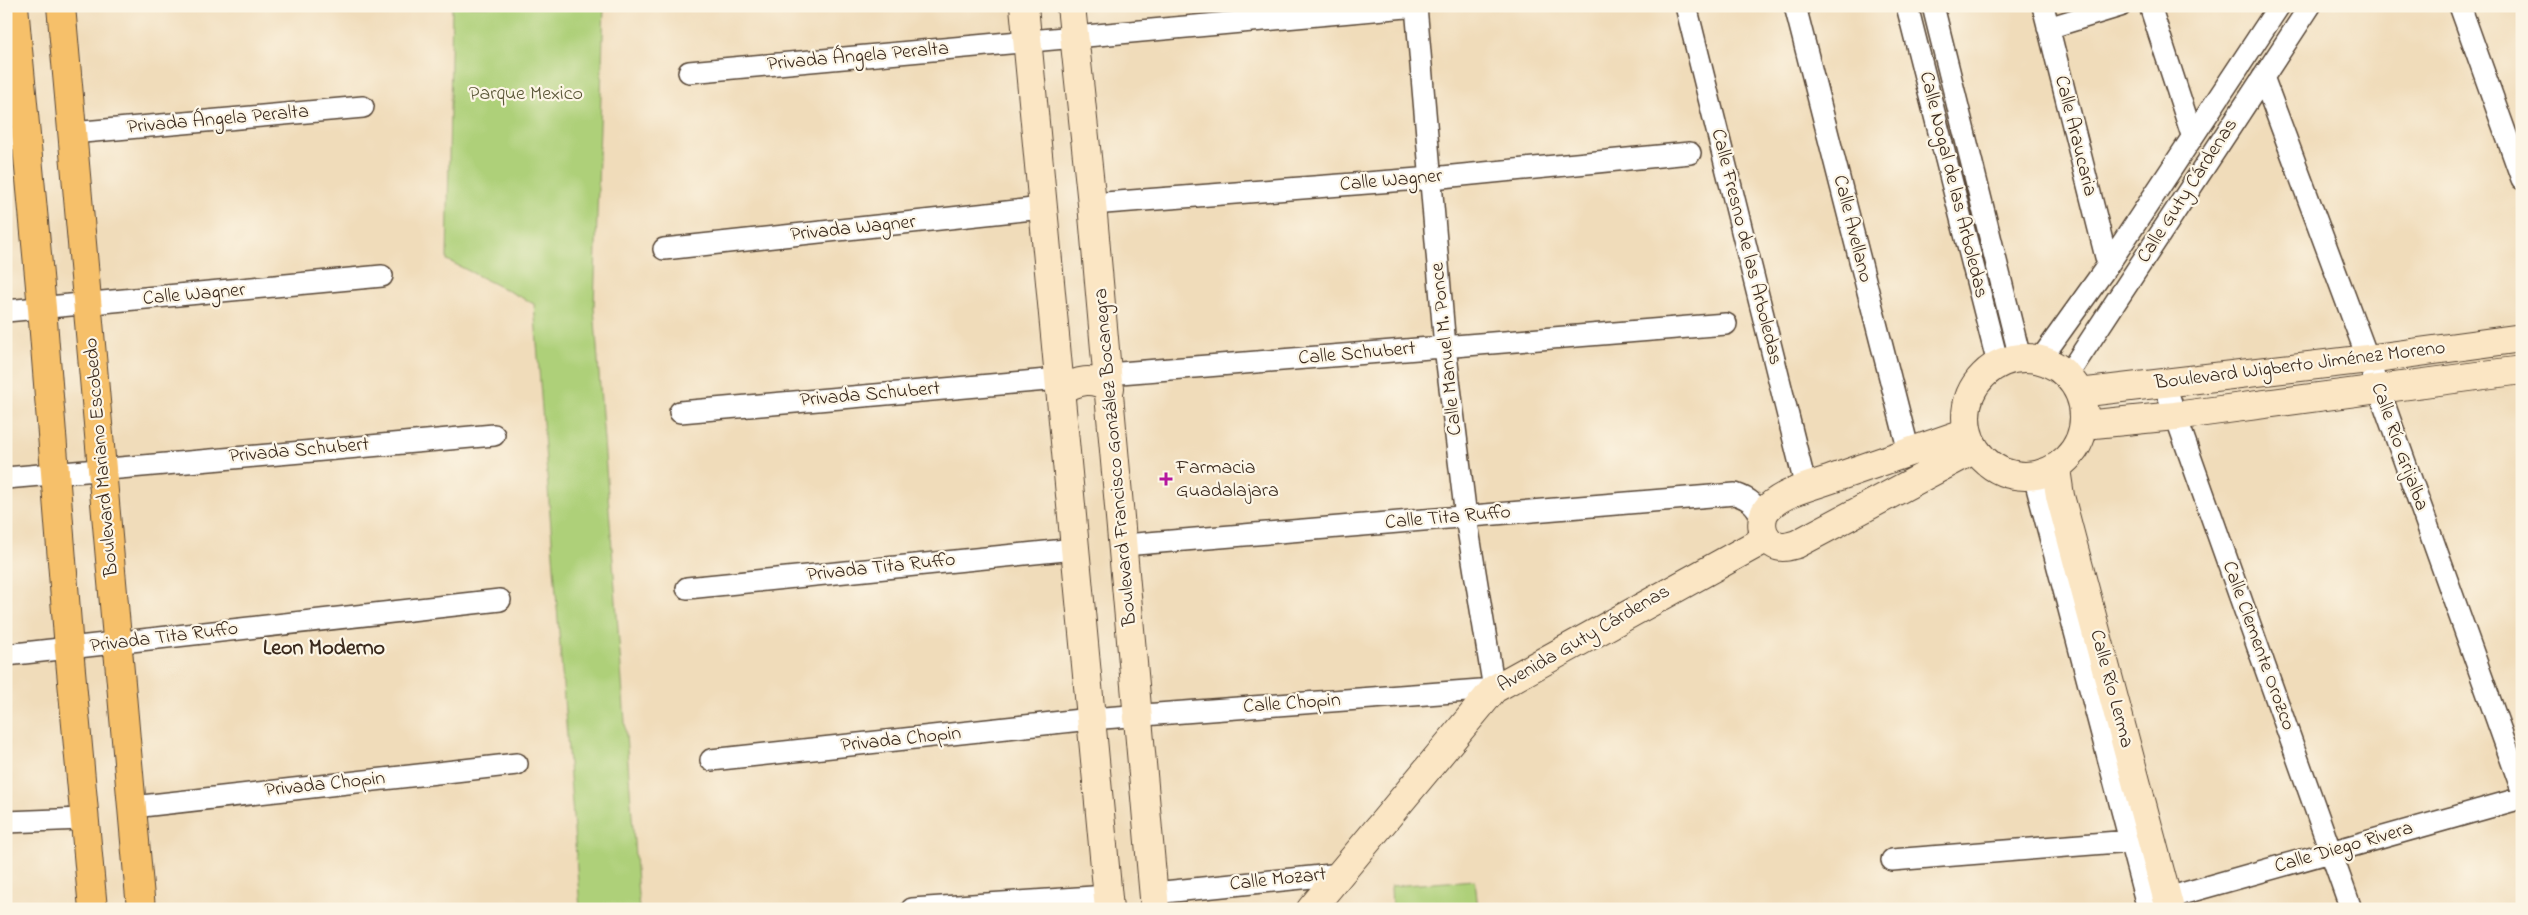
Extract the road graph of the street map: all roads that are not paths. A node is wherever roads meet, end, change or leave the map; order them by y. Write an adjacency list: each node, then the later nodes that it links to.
1 (14, 6): 24 (main road)
2 (61, 6): 22 (main road, Boulevard Mariano Escobedo)
3 (1024, 6): 18 (street)
4 (1071, 6): 17 (street, Boulevard Francisco González Bocanegra)
5 (1416, 6): 17 (street, Privada Ángela Peralta); 26 (street, Calle Manuel M. Ponce)
6 (1686, 6): 57 (street, Calle Fresno de las Arboledas)
7 (1795, 6): 52 (street, Calle Avellano)
8 (1907, 6): 40 (street, Calle Nogal de las Arboledas)
9 (1933, 6): 40 (street, Calle Nogal de las Arboledas)
10 (2043, 6): 16 (street, Calle Araucaria)
11 (2120, 6): 16 (street)
12 (2150, 6): 23 (street)
13 (2278, 6): 23 (street, Calle Guty Cárdenas)
14 (2310, 6): 20 (street, Calle Guty Cárdenas)
15 (2460, 6): 27 (street)
16 (2048, 28): 31 (street, Calle Araucaria)
17 (1074, 39): 18 (street, Privada Ángela Peralta); 28 (street, Boulevard Francisco González Bocanegra)
18 (1028, 42): 19 (street, Privada Ángela Peralta); 29 (street)
19 (689, 72)
20 (2263, 77): 39 (street, Calle Río Grijalba); 44 (street, Calle Guty Cárdenas)
21 (363, 107): 22 (street, Privada Ángela Peralta)
22 (72, 133): 33 (main road, Boulevard Mariano Escobedo)
23 (2192, 135): 31 (street, Calle Guty Cárdenas)
24 (16, 138): 34 (main road)
25 (1690, 153): 26 (street, Calle Wagner)
26 (1432, 178): 28 (street, Calle Wagner); 38 (street, Calle Manuel M. Ponce)
27 (2522, 179)
28 (1092, 204): 42 (street, Boulevard Francisco González Bocanegra)
29 (1042, 208): 30 (street, Privada Wagner); 45 (street)
30 (664, 249)
31 (2108, 265): 40 (street, Calle Guty Cárdenas)
32 (382, 276): 33 (street, Calle Wagner)
33 (89, 305): 34 (street, Calle Wagner); 53 (main road, Boulevard Mariano Escobedo)
34 (42, 308): 35 (street, Calle Wagner); 54 (main road)
35 (6, 311)
36 (1726, 324): 38 (street, Calle Schubert)
37 (2522, 338): 39 (street, Boulevard Wigberto Jiménez Moreno)
38 (1445, 347): 42 (street, Calle Schubert); 58 (street, Calle Manuel M. Ponce)
39 (2368, 359): 43 (street, Boulevard Wigberto Jiménez Moreno); 46 (street, Calle Río Grijalba)
40 (2020, 361): 44 (street); 51 (street)
41 (2522, 370): 46 (street, Boulevard Wigberto Jiménez Moreno)
42 (1109, 381): 45 (street); 60 (street, Boulevard Francisco González Bocanegra)
43 (2164, 383): 44 (street, Boulevard Wigberto Jiménez Moreno); 48 (street, Calle Clemente Orozco)
44 (2073, 384): 49 (street)
45 (1060, 385): 47 (street, Privada Schubert); 61 (street)
46 (2379, 390): 48 (street, Boulevard Wigberto Jiménez Moreno); 72 (street, Calle Río Grijalba)
47 (680, 412)
48 (2175, 416): 49 (street, Boulevard Wigberto Jiménez Moreno); 78 (street, Calle Clemente Orozco)
49 (2084, 425): 55 (street)
50 (494, 435): 53 (street, Privada Schubert)
51 (1971, 440): 52 (street, Avenida Guty Cárdenas); 55 (street); 59 (street)
52 (1909, 452): 57 (street, Avenida Guty Cárdenas)
53 (103, 468): 54 (street); 64 (main road, Boulevard Mariano Escobedo)
54 (56, 472): 56 (street); 65 (main road)
55 (2045, 472): 77 (street, Calle Río Lerma)
56 (6, 478)
57 (1806, 488): 59 (street, Avenida Guty Cárdenas)
58 (1466, 517): 59 (street, Calle Tita Ruffo); 60 (street, Calle Tita Ruffo); 67 (street, Calle Manuel M. Ponce)
59 (1764, 527): 67 (street, Avenida Guty Cárdenas)
60 (1124, 545): 68 (street, Boulevard Francisco González Bocanegra)
61 (1075, 549): 62 (street, Privada Tita Ruffo); 69 (street)
62 (687, 588)
63 (500, 600): 64 (street, Privada Tita Ruffo)
64 (117, 644): 65 (street, Privada Tita Ruffo); 74 (main road, Boulevard Mariano Escobedo)
65 (69, 649): 66 (street, Privada Tita Ruffo); 75 (main road)
66 (6, 655)
67 (1494, 689): 68 (street, Calle Chopin); 80 (street, Avenida Guty Cárdenas)
68 (1139, 716): 69 (street, Calle Chopin); 81 (street, Boulevard Francisco González Bocanegra)
69 (1090, 719): 70 (street, Privada Chopin); 82 (street)
70 (711, 760)
71 (518, 764): 74 (street, Privada Chopin)
72 (2522, 790)
73 (2522, 798): 78 (street, Calle Diego Rivera)
74 (132, 807): 85 (main road, Boulevard Mariano Escobedo)
75 (83, 819): 76 (street); 84 (main road)
76 (6, 822)
77 (2140, 840): 79 (street); 83 (street, Calle Río Lerma)
78 (2332, 852): 83 (street, Calle Diego Rivera); 88 (street, Calle Clemente Orozco)
79 (1892, 860)
80 (1342, 874): 81 (street, Calle Mozart); 87 (street, Avenida Guty Cárdenas)
81 (1155, 901)
82 (1108, 902): 86 (street)
83 (2162, 905)
84 (93, 909)
85 (141, 909)
86 (912, 909)
87 (1312, 909)
88 (2351, 909)

